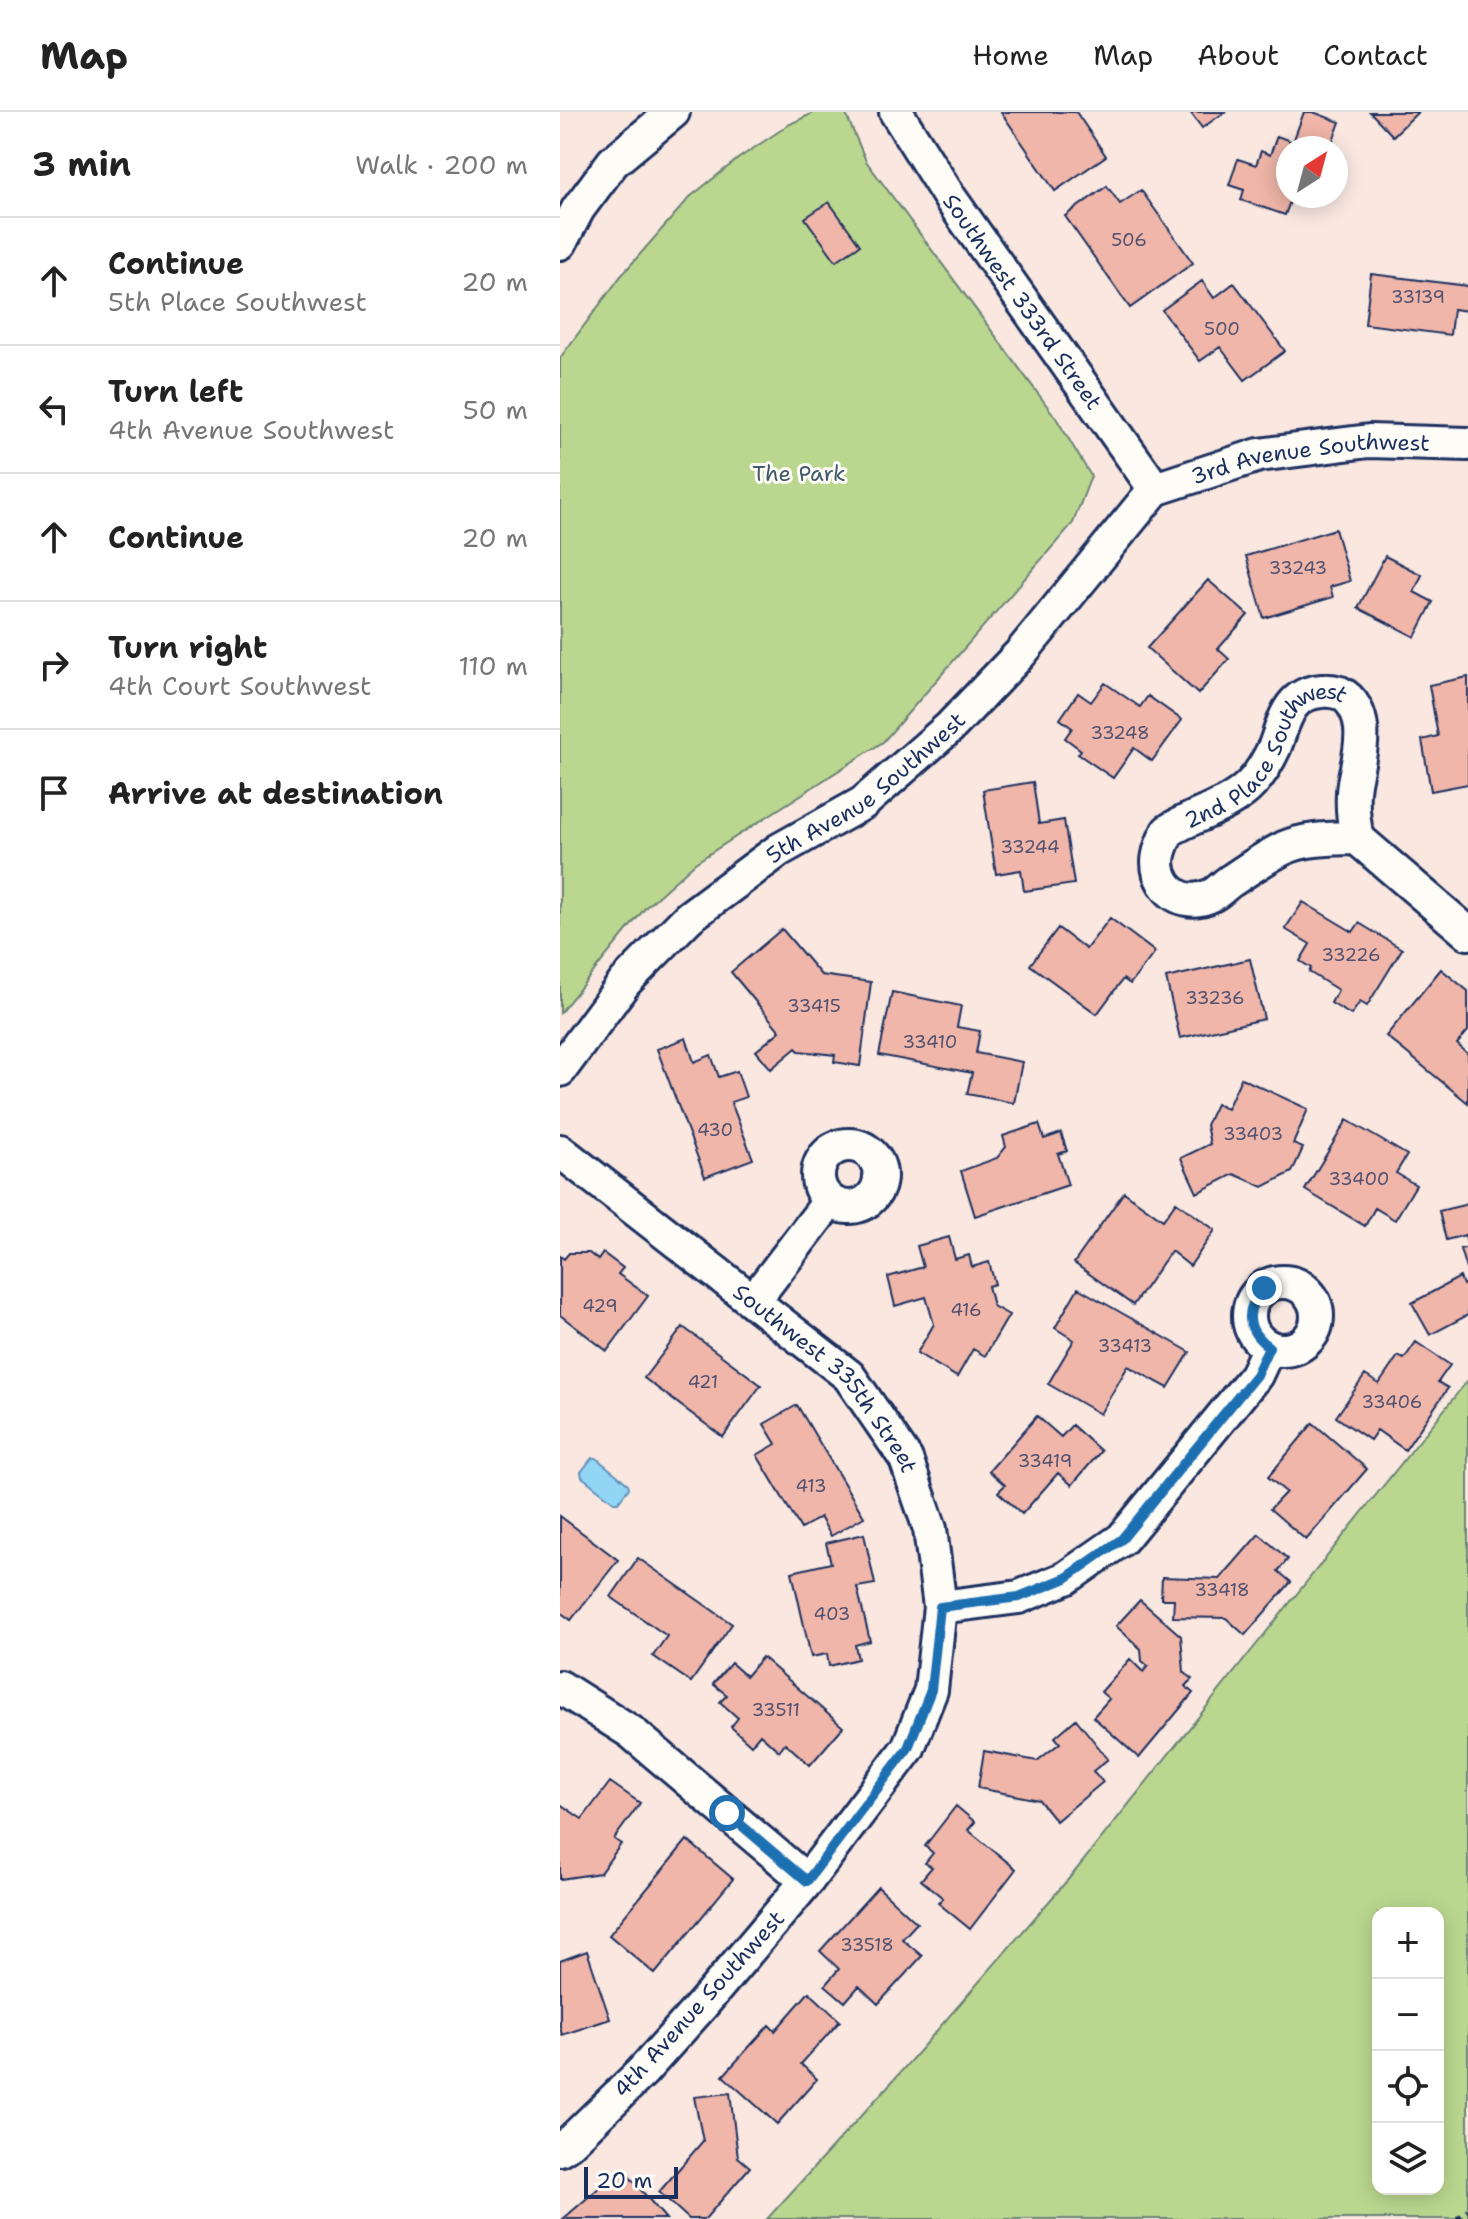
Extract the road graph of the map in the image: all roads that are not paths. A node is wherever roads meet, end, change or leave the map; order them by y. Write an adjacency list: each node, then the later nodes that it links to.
1 (673, 112): 3 (street)
2 (896, 112): 6 (street, Southwest 333rd Street)
3 (569, 202): 4 (street)
4 (560, 243)
5 (1468, 444): 6 (street, 3rd Avenue Southwest)
6 (1155, 489): 9 (street, 5th Avenue Southwest)
7 (1357, 838): 7 (street, 2nd Place Southwest); 8 (street)
8 (1468, 933)
9 (560, 1070)
10 (560, 1151): 12 (street, Southwest 335th Street)
11 (829, 1202): 12 (street)
12 (754, 1300): 14 (street, Southwest 335th Street)
13 (1269, 1347): 14 (street)
14 (940, 1607): 16 (street, Southwest 335th Street)
15 (560, 1687): 17 (street)
16 (931, 1690): 17 (street, 4th Avenue Southwest)
17 (807, 1881): 18 (street, 4th Avenue Southwest)
18 (560, 2149)

